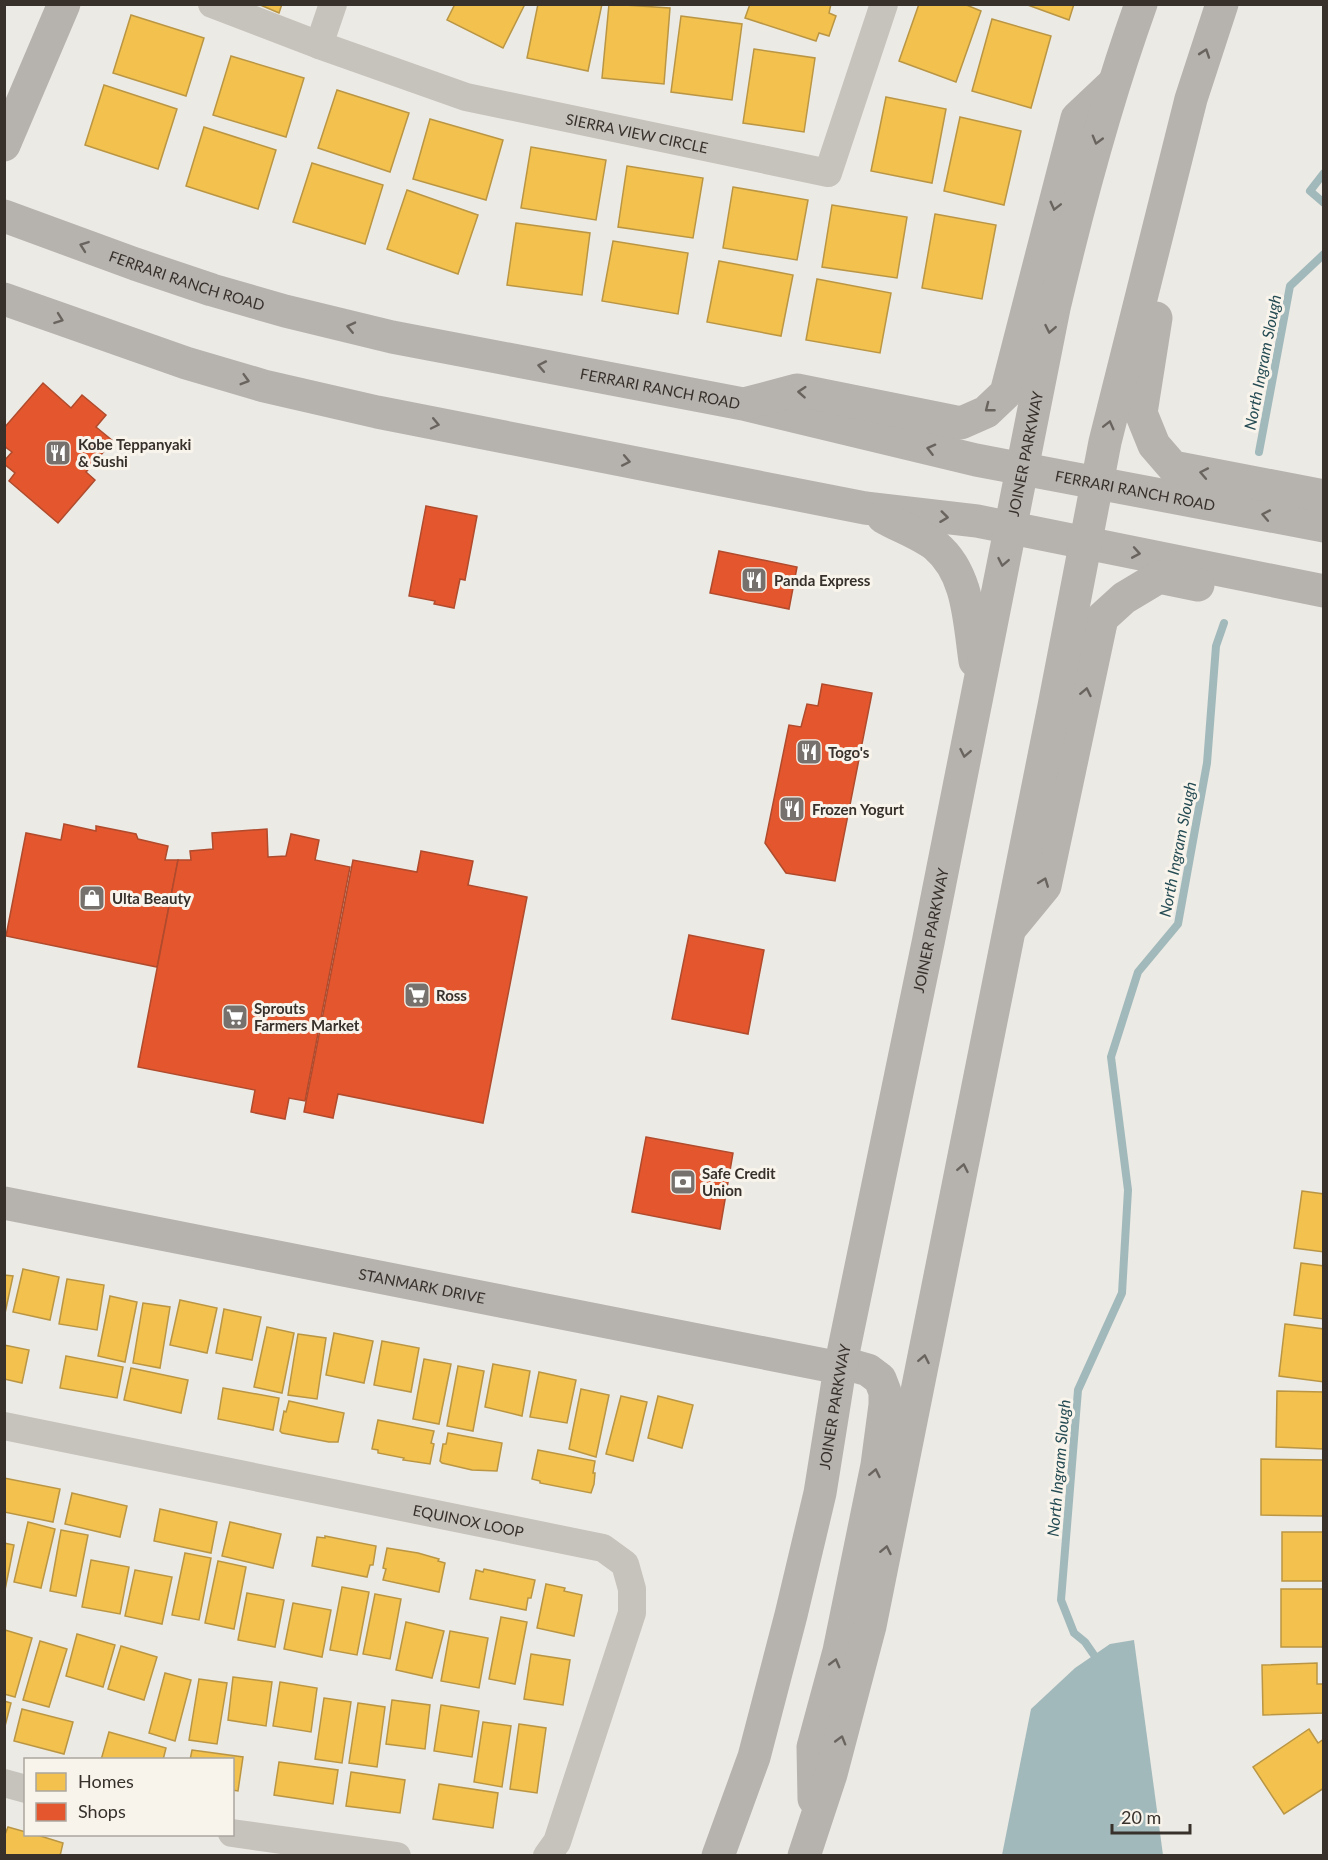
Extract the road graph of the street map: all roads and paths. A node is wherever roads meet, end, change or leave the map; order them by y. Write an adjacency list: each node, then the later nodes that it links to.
1 (64, 4): 10 (main road)
2 (212, 4): 7 (street)
3 (333, 4): 7 (street)
4 (884, 4): 7 (street, SIERRA VIEW CIRCLE)
5 (1141, 4): 8 (main road, JOINER PARKWAY)
6 (1222, 4): 9 (main road, one-way to 6)
7 (319, 45)
8 (1114, 82): 13 (main road, one-way to 13); 14 (main road, JOINER PARKWAY, one-way to 14)
9 (1191, 99): 15 (main road, one-way to 9); 16 (main road, one-way to 9)
10 (4, 145)
11 (4, 216): 13 (main road, FERRARI RANCH ROAD, one-way to 11)
12 (4, 299): 17 (main road, one-way to 17)
13 (744, 404): 14 (main road, FERRARI RANCH ROAD, one-way to 13)
14 (1022, 469): 15 (main road, FERRARI RANCH ROAD); 19 (main road, JOINER PARKWAY)
15 (1097, 482): 18 (main road, FERRARI RANCH ROAD, one-way to 15); 20 (main road)
16 (1323, 496)
17 (865, 508): 19 (main road, one-way to 19); 23 (main road)
18 (1323, 526)
19 (1010, 528): 20 (main road); 23 (main road, JOINER PARKWAY, one-way to 23)
20 (1086, 544): 21 (main road, one-way to 21); 24 (main road)
21 (1323, 591)
22 (1323, 610): 24 (main road, one-way to 22)
23 (978, 687): 26 (main road, JOINER PARKWAY, one-way to 26)
24 (1010, 929): 30 (main road, one-way to 24)
25 (4, 1203): 26 (main road, STANMARK DRIVE)
26 (840, 1368): 30 (main road, STANMARK DRIVE, one-way to 26); 34 (main road, JOINER PARKWAY)
27 (4, 1426): 33 (street, EQUINOX LOOP)
28 (4, 1783): 29 (street)
29 (24, 1788)
30 (814, 1824): 35 (main road)
31 (234, 1833): 32 (street)
32 (397, 1856)
33 (547, 1856)
34 (718, 1856)
35 (804, 1856)

